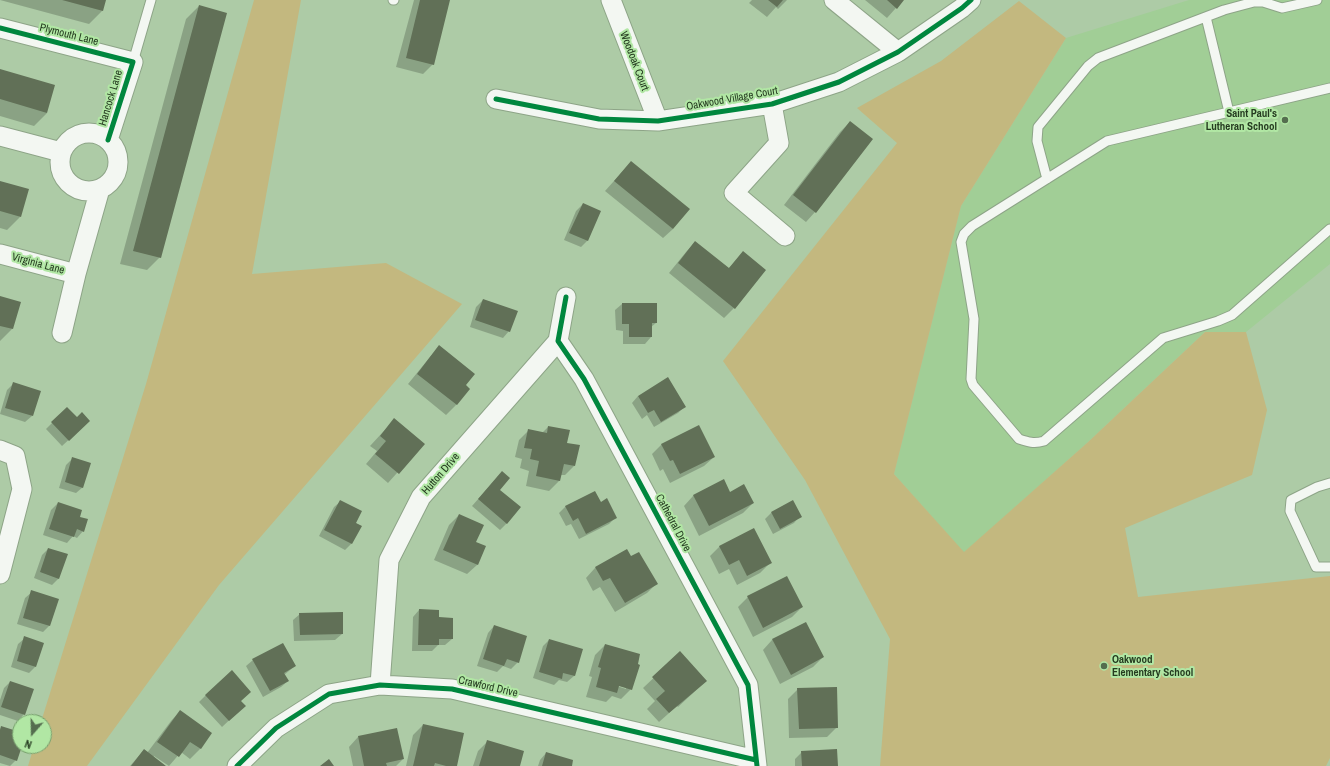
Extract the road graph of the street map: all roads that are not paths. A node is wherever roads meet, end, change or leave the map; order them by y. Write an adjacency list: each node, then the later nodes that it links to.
1 (151, 0): 9 (lane)
2 (611, 0): 14 (street, Woodoak Court)
3 (834, 0): 8 (street)
4 (970, 0): 8 (street, Oakwood Village Court)
5 (1317, 0): 6 (lane)
6 (1206, 17): 13 (lane); 18 (lane)
7 (0, 28): 9 (street, Plymouth Lane)
8 (898, 52): 12 (street, Oakwood Village Court)
9 (133, 62): 16 (street, Hancock Lane)
10 (1330, 88): 13 (lane)
11 (496, 99): 14 (street, Oakwood Village Court)
12 (772, 104): 14 (street, Oakwood Village Court); 21 (street)
13 (1229, 112): 18 (lane)
14 (658, 121)
15 (0, 136): 17 (street)
16 (108, 140): 17 (street, Hancock Lane); 19 (street, Hancock Lane)
17 (61, 152): 19 (street)
18 (1047, 179): 20 (lane)
19 (100, 189): 23 (street)
20 (1330, 229)
21 (785, 236)
22 (0, 254): 23 (street, Virginia Lane)
23 (76, 274): 25 (street)
24 (566, 297): 26 (street)
25 (62, 333)
26 (558, 341): 31 (street, Hutton Drive); 32 (street, Cathedral Drive)
27 (0, 450): 30 (street)
28 (1330, 483): 29 (lane)
29 (1330, 567)
30 (0, 574)
31 (380, 685): 32 (street, Crawford Drive); 33 (street, Crawford Drive)
32 (756, 763)
33 (237, 766)

